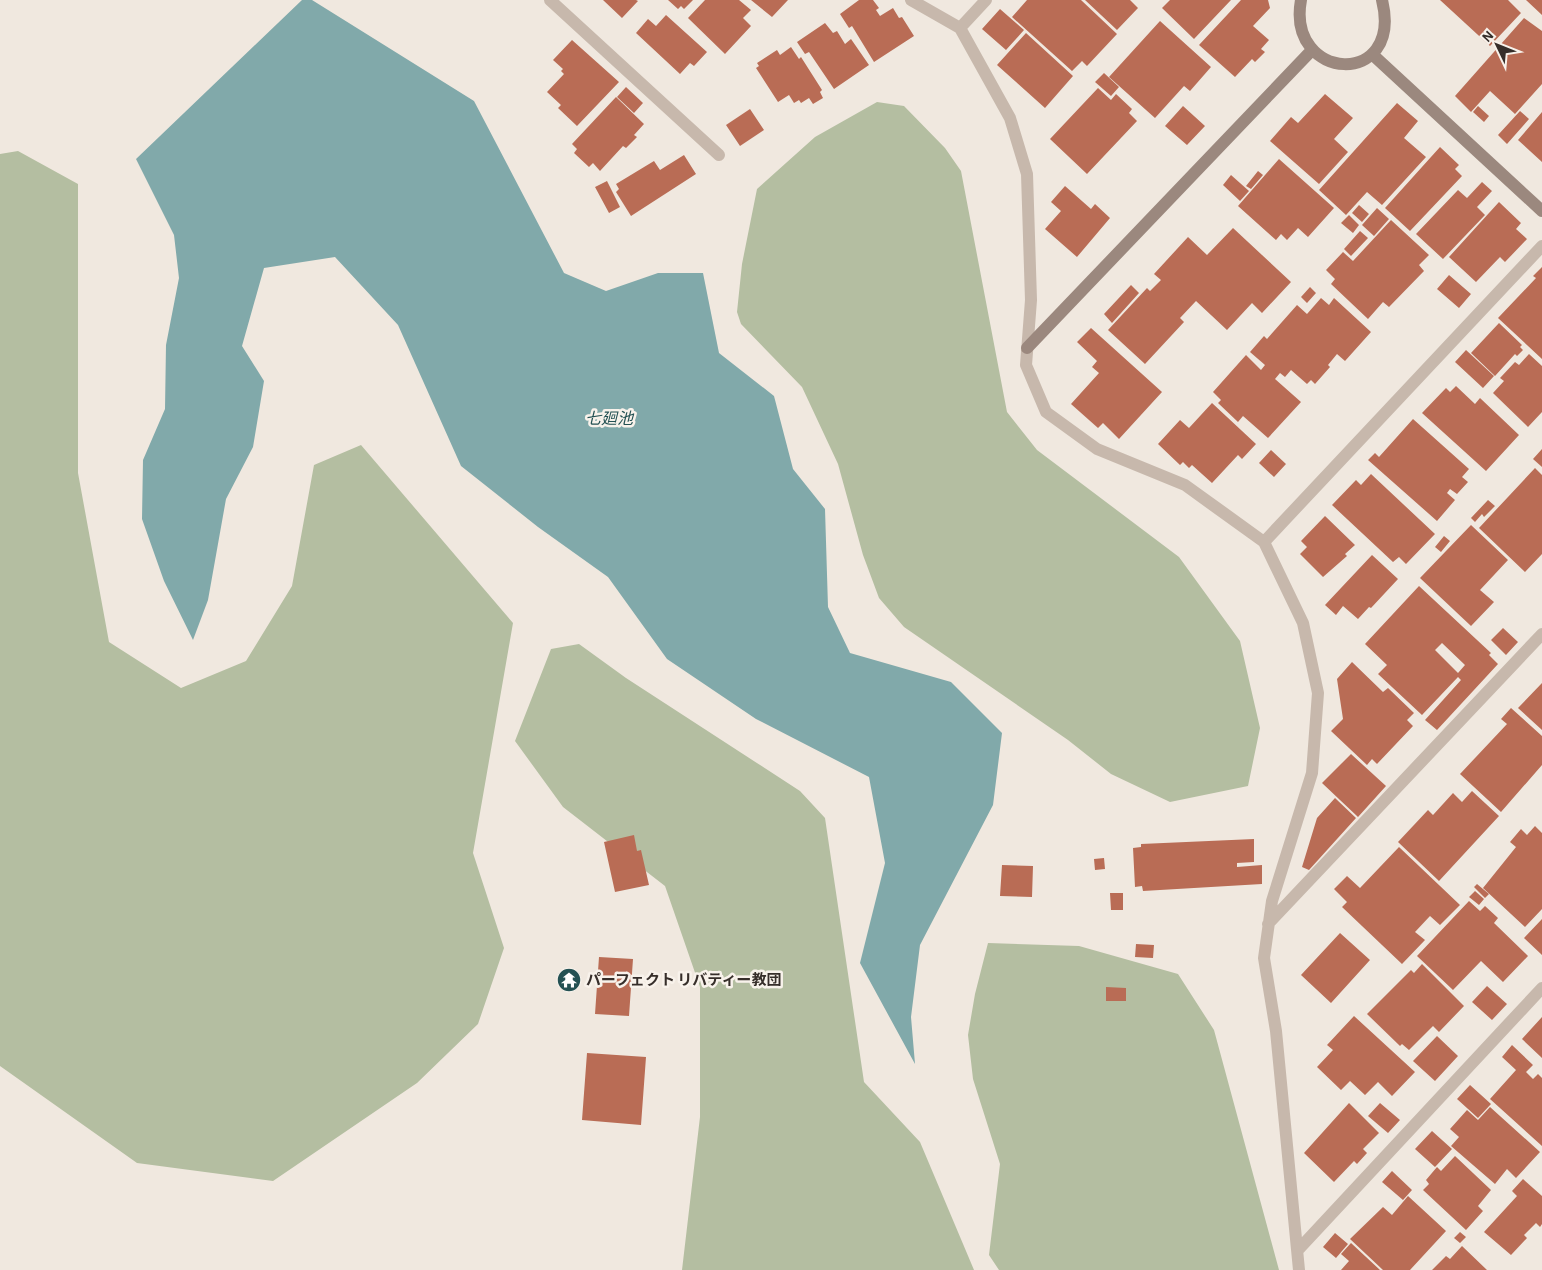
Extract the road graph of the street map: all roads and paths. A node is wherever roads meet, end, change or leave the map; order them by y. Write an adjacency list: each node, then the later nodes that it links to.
1 (550, 0): 9 (street)
2 (911, 0): 6 (street)
3 (986, 0): 6 (street)
4 (1301, 0): 7 (street)
5 (1382, 0): 8 (street)
6 (960, 28): 12 (street)
7 (1312, 50): 8 (street); 12 (street)
8 (1373, 55): 10 (street)
9 (719, 155)
10 (1542, 211)
11 (1542, 246): 13 (street)
12 (1027, 348): 13 (street)
13 (1264, 542): 15 (street)
14 (1542, 634): 15 (street)
15 (1268, 924): 17 (street)
16 (1542, 988): 17 (street)
17 (1298, 1250): 18 (street)
18 (1299, 1270)

